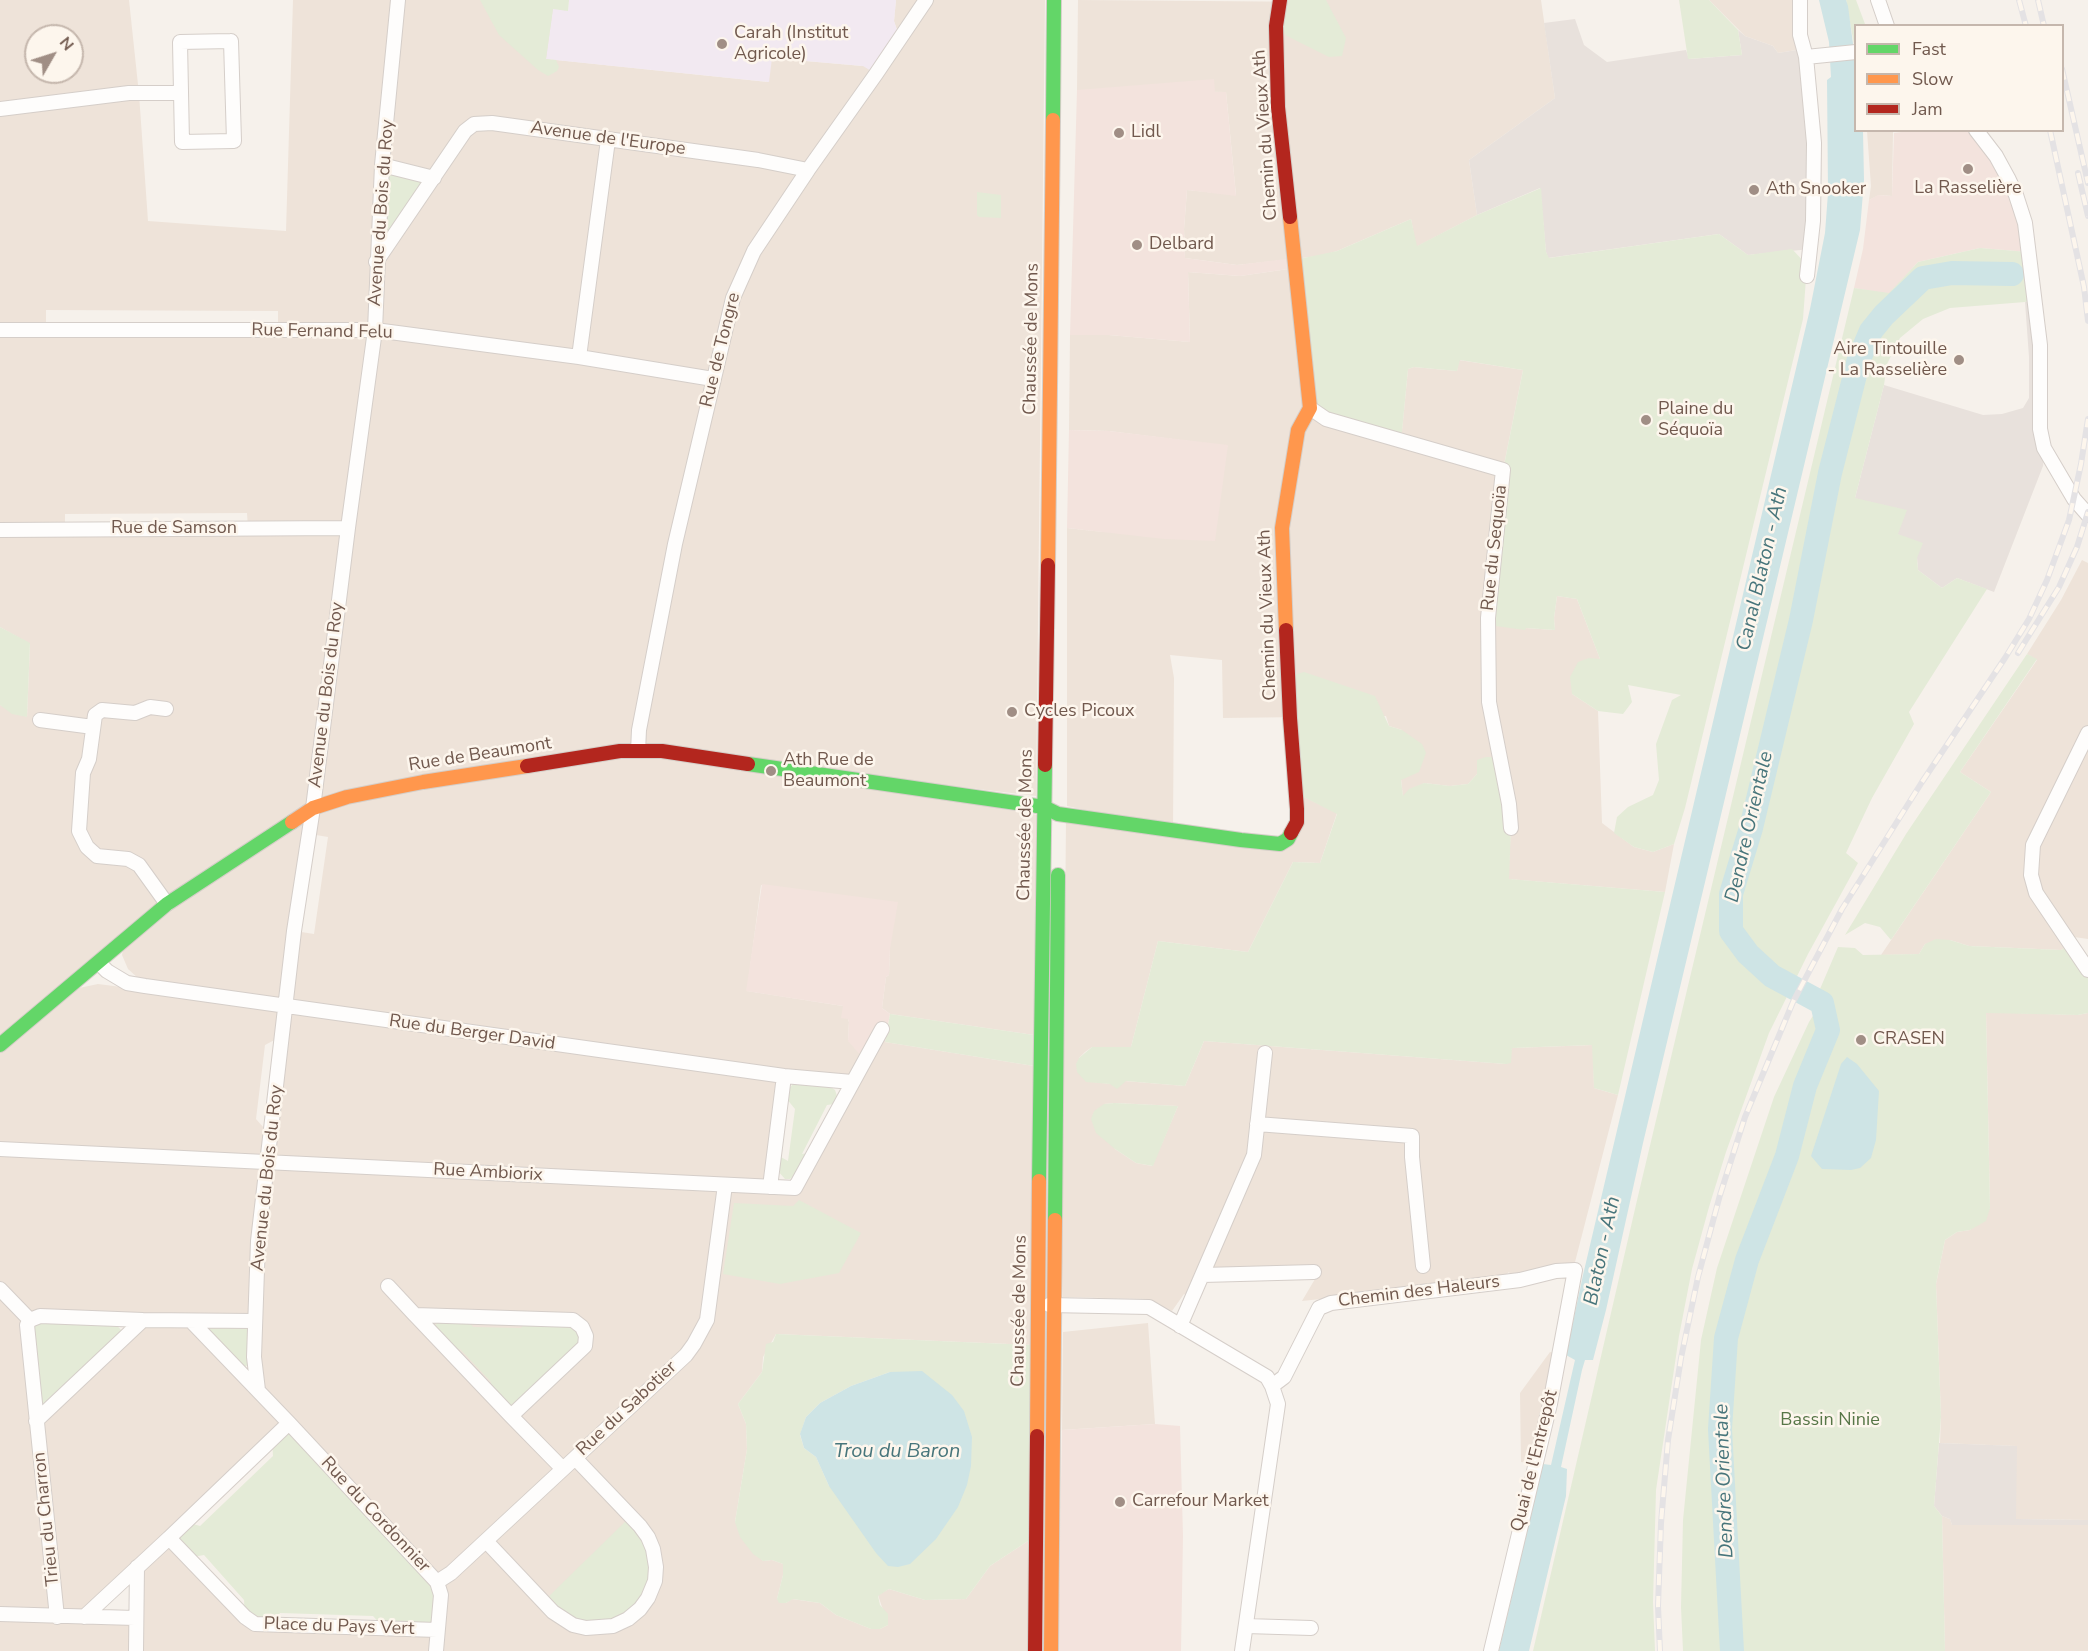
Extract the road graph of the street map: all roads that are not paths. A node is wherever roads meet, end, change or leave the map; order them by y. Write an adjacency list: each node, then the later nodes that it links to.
1 (398, 0): 15 (street, Avenue du Bois du Roy)
2 (926, 0): 16 (street, Rue de Tongre)
3 (1054, 0): 33 (main road, Chaussée de Mons)
4 (1066, 0): 35 (main road, Chaussée de Mons)
5 (1280, 0): 24 (main road, Chemin du Vieux Ath)
6 (1800, 0): 10 (street)
7 (1878, 0): 8 (street)
8 (1886, 24)
9 (1854, 52): 10 (street)
10 (1806, 57): 19 (street)
11 (181, 93): 11 (street); 12 (street)
12 (0, 110)
13 (1978, 132): 25 (street)
14 (608, 140): 16 (street, Avenue de l'Europe); 17 (street, Avenue de l'Europe); 22 (street)
15 (382, 165): 17 (street); 18 (street, Avenue du Bois du Roy)
16 (807, 170): 23 (street, Rue de Tongre)
17 (434, 178): 18 (street, Avenue de l'Europe)
18 (376, 262): 21 (street, Avenue du Bois du Roy)
19 (1807, 276)
20 (0, 330): 21 (street, Rue Fernand Felu)
21 (375, 330): 22 (street, Rue Fernand Felu); 26 (street, Avenue du Bois du Roy)
22 (579, 357): 23 (street, Rue Fernand Felu)
23 (713, 379): 32 (street, Rue de Tongre)
24 (1310, 408): 35 (main road, Chemin du Vieux Ath); 36 (street, Rue du Sequoïa)
25 (2088, 514)
26 (348, 528): 27 (street, Rue de Samson); 34 (street, Avenue du Bois du Roy)
27 (0, 530)
28 (166, 709): 30 (street)
29 (40, 720): 30 (street)
30 (93, 728): 39 (street)
31 (2088, 733): 40 (street)
32 (638, 751): 33 (main road, Rue de Beaumont); 34 (main road, Rue de Beaumont)
33 (1044, 807): 35 (main road, Chemin du Vieux Ath); 61 (main road, Chaussée de Mons)
34 (313, 808): 39 (main road, Rue de Beaumont); 43 (street, Avenue du Bois du Roy)
35 (1058, 814): 37 (main road, Chaussée de Mons)
36 (1511, 828)
37 (1058, 833)
38 (1058, 862): 60 (main road, Chaussée de Mons)
39 (167, 904): 41 (main road, Rue de Beaumont)
40 (2082, 950): 42 (street)
41 (99, 963): 43 (street, Rue du Berger David); 45 (main road, Rue de Beaumont)
42 (2088, 970)
43 (286, 1007): 47 (street, Rue du Berger David); 51 (street, Avenue du Bois du Roy)
44 (882, 1029): 48 (street, Rue Ambiorix)
45 (0, 1045)
46 (1264, 1053): 49 (street)
47 (784, 1076): 48 (street, Rue du Berger David); 53 (street)
48 (852, 1082): 53 (street, Rue Ambiorix)
49 (1257, 1124): 54 (street); 57 (street)
50 (0, 1149): 51 (street, Rue Ambiorix)
51 (269, 1162): 52 (street, Rue Ambiorix); 66 (street, Avenue du Bois du Roy)
52 (724, 1185): 53 (street, Rue Ambiorix); 73 (street, Rue du Sabotier)
53 (770, 1187)
54 (1423, 1266)
55 (1575, 1270): 68 (street, Chemin des Haleurs); 91 (street, Quai de l'Entrepôt)
56 (1314, 1272): 57 (street)
57 (1203, 1275): 67 (street)
58 (388, 1286): 62 (street)
59 (0, 1289): 63 (street)
60 (1055, 1304): 61 (street); 67 (street); 89 (main road, Chaussée de Mons)
61 (1039, 1305): 88 (main road, Chaussée de Mons)
62 (416, 1315): 70 (street); 70 (street)
63 (30, 1320): 64 (street); 71 (street, Trieu du Charron)
64 (143, 1320): 65 (street); 71 (street)
65 (191, 1321): 66 (street); 69 (street)
66 (254, 1321): 69 (street, Avenue du Bois du Roy)
67 (1180, 1326): 68 (street)
68 (1272, 1386): 83 (street)
69 (258, 1390): 72 (street)
70 (511, 1416): 74 (street)
71 (36, 1421): 80 (street, Trieu du Charron)
72 (290, 1423): 75 (street); 78 (street, Rue du Cordonnier)
73 (575, 1458): 74 (street, Rue du Sabotier); 76 (street)
74 (563, 1468): 76 (street, Rue du Sabotier)
75 (169, 1538): 77 (street); 85 (street, Place du Pays Vert)
76 (486, 1541): 78 (street, Rue du Sabotier)
77 (137, 1567): 81 (street); 82 (street)
78 (437, 1582): 85 (street, Rue du Cordonnier)
79 (0, 1614): 80 (street)
80 (57, 1617): 81 (street)
81 (84, 1617): 82 (street)
82 (135, 1618): 86 (street)
83 (1246, 1626): 84 (street); 90 (street)
84 (1311, 1628)
85 (437, 1630): 87 (street, Rue du Cordonnier)
86 (136, 1651)
87 (436, 1651)
88 (1035, 1651)
89 (1051, 1651)
90 (1242, 1651)
91 (1491, 1651)

